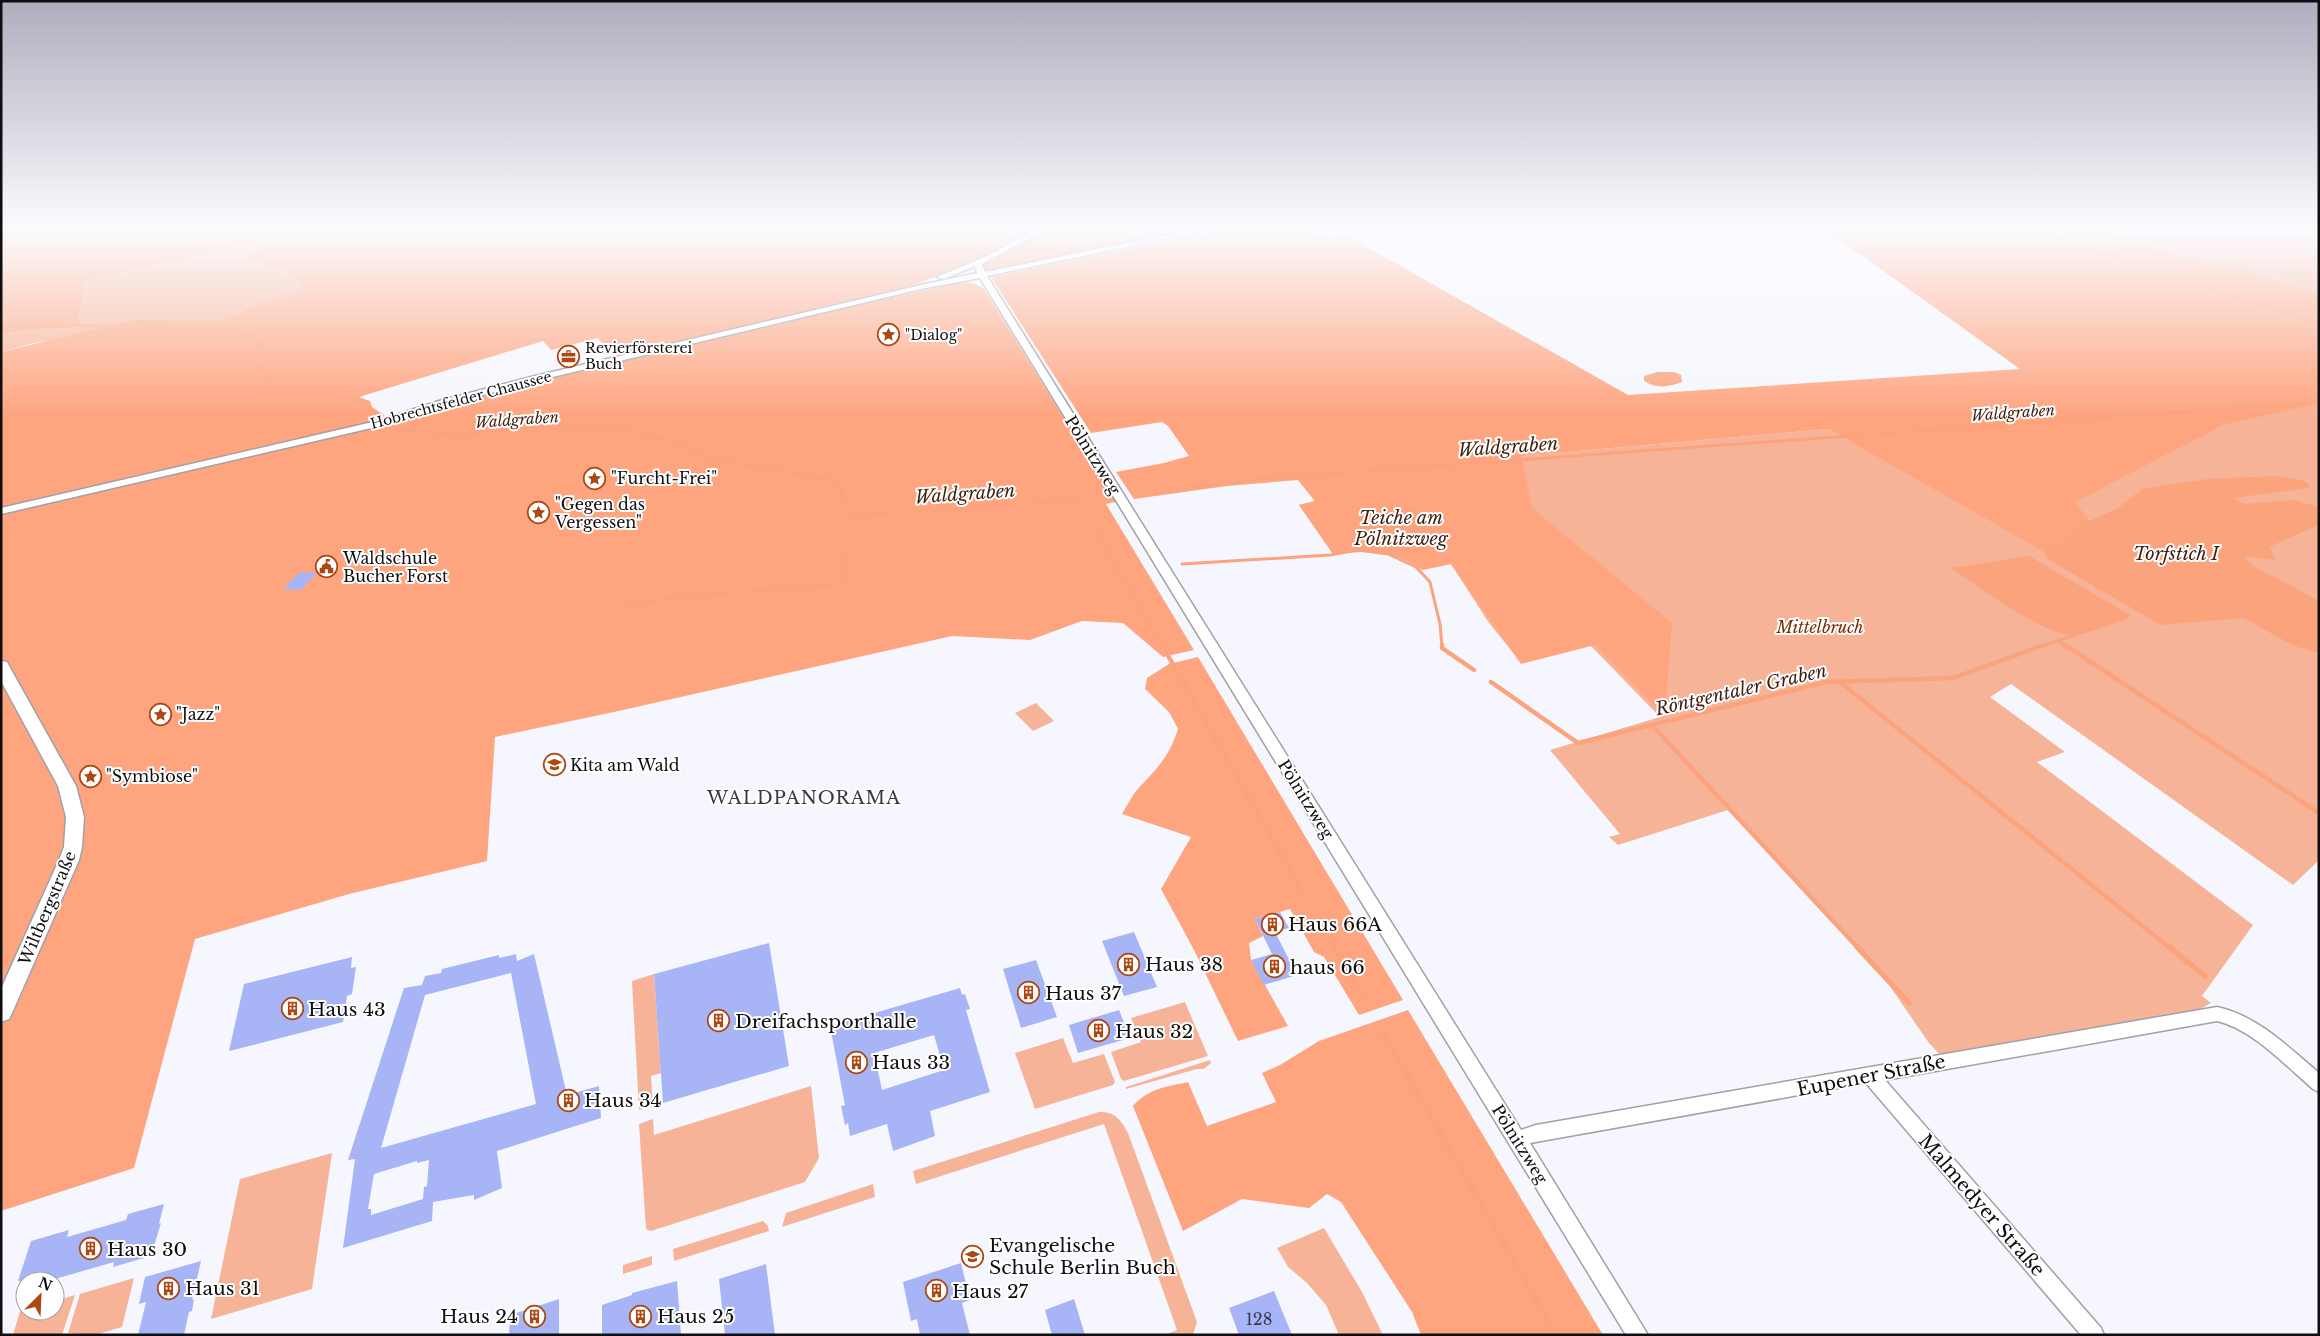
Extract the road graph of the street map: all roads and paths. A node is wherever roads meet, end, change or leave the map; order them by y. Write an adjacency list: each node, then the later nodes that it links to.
1 (911, 290): 3 (street, Hobrechtsfelder Chaussee)
2 (993, 290): 8 (street, Pölnitzweg)
3 (1, 512)
4 (1, 666): 5 (main road, Wiltbergstraße)
5 (1, 1013)
6 (1871, 1076): 7 (street, Eupener Straße); 8 (street, Eupener Straße); 10 (street, Malmedyer Straße)
7 (2319, 1084)
8 (1517, 1139): 9 (street, Pölnitzweg)
9 (1638, 1335)
10 (2094, 1335)

